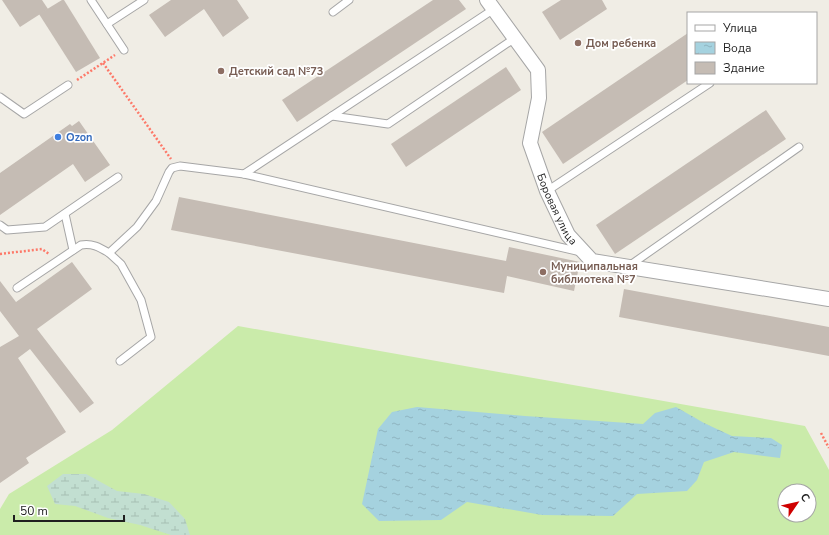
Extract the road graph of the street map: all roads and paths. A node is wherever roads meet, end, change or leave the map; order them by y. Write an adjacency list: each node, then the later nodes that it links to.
1 (91, 0): 6 (lane)
2 (144, 0): 6 (lane)
3 (350, 0): 5 (lane)
4 (490, 4): 7 (street, Боровая улица); 13 (lane)
5 (333, 12)
6 (107, 24): 8 (lane)
7 (515, 38): 13 (lane); 18 (street, Боровая улица)
8 (124, 50): 9 (path)
9 (103, 63): 11 (path); 15 (path)
10 (708, 84): 18 (lane)
11 (68, 85): 12 (lane)
12 (0, 97)
13 (332, 116): 16 (lane)
14 (799, 147): 26 (lane)
15 (176, 166): 16 (lane); 22 (lane)
16 (244, 174): 23 (lane)
17 (118, 177): 19 (lane)
18 (548, 191): 23 (street, Боровая улица)
19 (65, 214): 20 (lane); 21 (lane)
20 (0, 225)
21 (73, 250): 22 (lane); 25 (lane)
22 (109, 253): 29 (lane)
23 (584, 253): 26 (street, Боровая улица)
24 (0, 254): 25 (path)
25 (58, 260): 27 (lane)
26 (627, 267): 28 (street, Боровая улица)
27 (18, 288)
28 (829, 299)
29 (120, 361)
30 (821, 433): 31 (path)
31 (829, 448)

